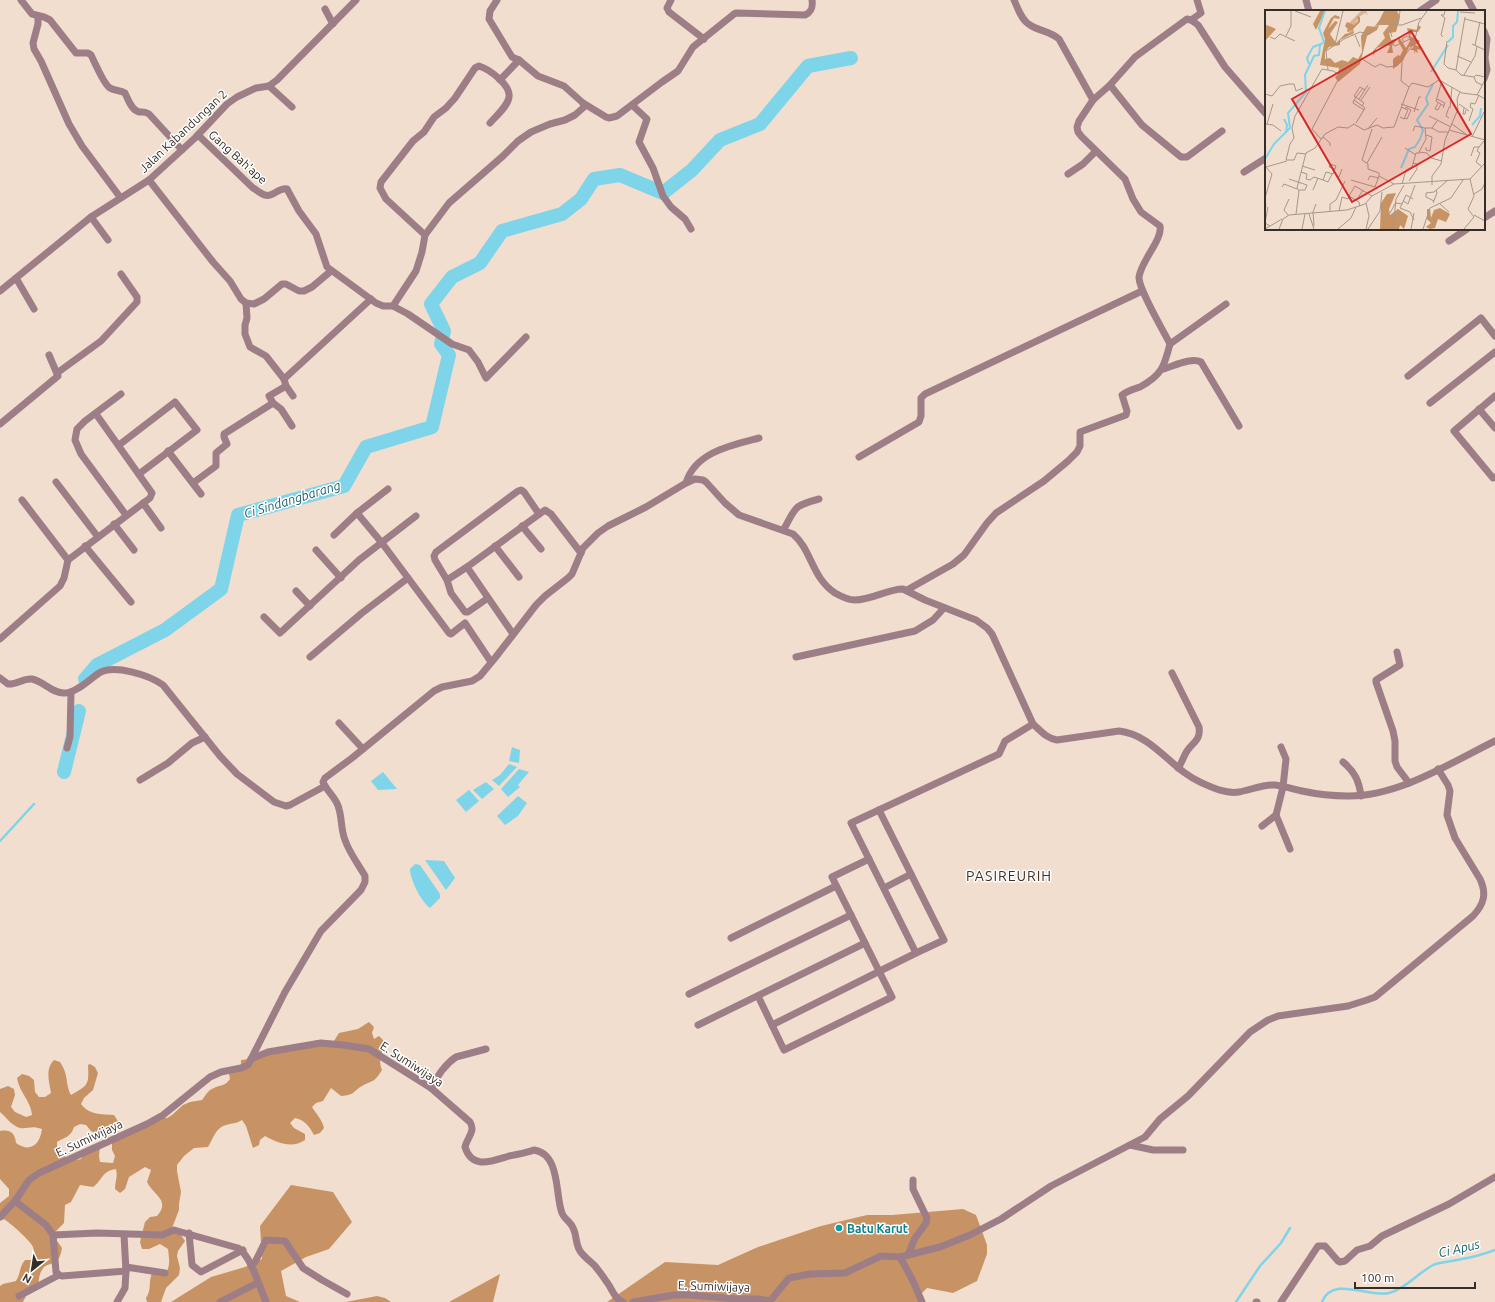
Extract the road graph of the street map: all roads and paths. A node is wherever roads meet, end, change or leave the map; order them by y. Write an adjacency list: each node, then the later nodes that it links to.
1 (21, 0): 15 (street)
2 (356, 0): 17 (street, Jalan Kabandungan 2)
3 (497, 0): 22 (street)
4 (672, 0): 19 (street)
5 (812, 0): 19 (street)
6 (1014, 0): 28 (street)
7 (1197, 0): 16 (street)
8 (1306, 0): 12 (street)
9 (1436, 0): 13 (street)
10 (1468, 0): 14 (street)
11 (325, 9): 17 (street)
12 (1309, 10)
13 (1421, 10)
14 (1473, 10)
15 (38, 16): 36 (street); 42 (street)
16 (1192, 20): 26 (street); 32 (street)
17 (333, 24): 27 (street, Jalan Kabandungan 2)
18 (1485, 34): 21 (street)
19 (704, 39): 30 (street)
20 (1485, 54): 24 (street)
21 (1485, 54)
22 (519, 60): 25 (street); 29 (street)
23 (1495, 72): 24 (street)
24 (1485, 78)
25 (500, 80): 33 (street); 48 (street)
26 (1110, 85): 28 (street); 34 (street)
27 (269, 86): 31 (street); 35 (street, Jalan Kabandungan 2)
28 (1093, 100): 37 (street)
29 (583, 103): 30 (street); 48 (street)
30 (632, 105): 46 (street)
31 (292, 107)
32 (1265, 113)
33 (490, 123)
34 (1222, 131)
35 (198, 136): 36 (street, Jalan Kabandungan 2); 51 (street, Gang Bah'ape)
36 (182, 150): 41 (street, Jalan Kabandungan 2)
37 (1096, 151): 40 (street); 55 (street)
38 (1265, 159): 39 (street)
39 (1244, 172)
40 (1068, 174)
41 (148, 180): 42 (street, Jalan Kabandungan 2); 57 (street)
42 (120, 198): 44 (street, Jalan Kabandungan 2)
43 (1495, 210): 45 (street)
44 (91, 217): 49 (street); 53 (street, Jalan Kabandungan 2)
45 (1485, 217)
46 (691, 229)
47 (1466, 230): 50 (street)
48 (425, 235): 59 (street)
49 (108, 240)
50 (1449, 241)
51 (331, 271): 56 (street); 57 (street)
52 (121, 274): 67 (street)
53 (16, 278): 54 (street, Jalan Kabandungan 2); 60 (street)
54 (0, 291)
55 (1142, 291): 63 (street); 84 (street)
56 (371, 299): 59 (street); 69 (street)
57 (246, 303): 69 (street)
58 (1226, 304): 63 (street)
59 (393, 306): 62 (street)
60 (34, 309)
61 (1495, 336): 68 (street)
62 (526, 337)
63 (1170, 344): 66 (street)
64 (1495, 352): 74 (street)
65 (49, 355): 67 (street)
66 (1163, 369): 79 (street); 118 (street)
67 (57, 373): 77 (street)
68 (1408, 376)
69 (285, 383): 71 (street); 73 (street)
70 (121, 394): 76 (street)
71 (293, 396)
72 (1495, 396): 75 (street)
73 (273, 403): 78 (street); 88 (street)
74 (1430, 403)
75 (1479, 409): 80 (street); 86 (street)
76 (96, 414): 82 (street); 97 (street)
77 (0, 424)
78 (292, 426)
79 (1239, 426)
80 (1495, 428)
81 (759, 438): 89 (street)
82 (119, 445): 83 (street); 85 (street)
83 (168, 451): 85 (street); 88 (street)
84 (860, 456)
85 (139, 474): 94 (street)
86 (1495, 477)
87 (56, 482): 104 (street)
88 (193, 483): 91 (street)
89 (686, 483): 102 (street); 111 (street)
90 (388, 489): 95 (street)
91 (201, 494)
92 (819, 499): 102 (street)
93 (22, 500): 112 (street)
94 (143, 503): 97 (street); 101 (street)
95 (357, 513): 103 (street); 105 (street)
96 (539, 514): 100 (street); 111 (street); 117 (street)
97 (126, 515): 99 (street)
98 (416, 516): 105 (street)
99 (114, 524): 104 (street); 108 (street)
100 (522, 526): 107 (street); 110 (street)
101 (161, 528)
102 (784, 529): 118 (street)
103 (334, 535)
104 (98, 537): 106 (street)
105 (382, 543): 115 (street); 116 (street)
106 (85, 546): 112 (street); 121 (street)
107 (495, 546): 113 (street); 114 (street)
108 (134, 550)
109 (316, 550): 115 (street)
110 (541, 550)
111 (581, 553): 125 (street)
112 (68, 560): 126 (street)
113 (467, 567): 117 (street); 120 (street)
114 (519, 577)
115 (341, 578): 122 (street)
116 (408, 578): 128 (street); 130 (street)
117 (447, 580): 120 (street)
118 (906, 590): 123 (street)
119 (296, 591): 122 (street)
120 (488, 598): 125 (street)
121 (131, 602)
122 (310, 606): 124 (street)
123 (944, 608): 129 (street); 135 (street)
124 (264, 617)
125 (514, 634): 130 (street)
126 (0, 639)
127 (1397, 652): 145 (street)
128 (310, 657)
129 (796, 657)
130 (491, 662): 140 (street)
131 (1172, 673): 142 (street)
132 (0, 678): 133 (street)
133 (71, 692): 136 (street); 139 (street)
134 (339, 723): 140 (street)
135 (1033, 724): 142 (street); 149 (street)
136 (205, 737): 144 (street); 146 (street)
137 (1495, 741): 143 (street)
138 (1281, 747): 147 (street)
139 (67, 748)
140 (363, 749): 146 (street)
141 (1343, 762): 148 (street)
142 (1178, 768): 147 (street)
143 (1438, 769): 145 (street); 169 (street)
144 (140, 780)
145 (1409, 783): 148 (street)
146 (325, 786): 167 (street)
147 (1283, 787): 148 (street); 150 (street)
148 (1361, 796)
149 (879, 810): 153 (street); 154 (street)
150 (1276, 815): 151 (street); 152 (street)
151 (1262, 826)
152 (1290, 849)
153 (869, 859): 155 (street); 156 (street)
154 (911, 874): 156 (street); 160 (street)
155 (836, 886): 157 (street); 158 (street)
156 (884, 888): 160 (street)
157 (851, 915): 159 (street); 162 (street)
158 (731, 938)
159 (865, 943): 161 (street); 163 (street)
160 (916, 953): 161 (street)
161 (879, 972): 165 (street); 165 (street)
162 (689, 994)
163 (758, 996): 164 (street); 165 (street)
164 (698, 1025)
165 (772, 1025)
166 (486, 1049): 168 (street)
167 (251, 1059): 168 (street, E. Sumiwijaya); 173 (street, E. Sumiwijaya)
168 (431, 1088): 191 (street, E. Sumiwijaya)
169 (1130, 1145): 170 (street); 179 (street)
170 (1183, 1150)
171 (1495, 1177): 194 (street)
172 (913, 1180): 179 (street)
173 (15, 1201): 174 (street, E. Sumiwijaya); 176 (street)
174 (0, 1217)
175 (189, 1233): 177 (street); 178 (street); 178 (street)
176 (53, 1235): 177 (street); 184 (street)
177 (124, 1235): 182 (street)
178 (243, 1250): 181 (street)
179 (908, 1254): 180 (street)
180 (900, 1257): 192 (street, E. Sumiwijaya); 193 (street)
181 (251, 1265): 185 (street); 186 (street)
182 (126, 1269): 183 (street); 184 (street); 188 (street)
183 (165, 1272)
184 (59, 1275): 187 (street)
185 (257, 1283): 189 (street); 190 (street)
186 (347, 1294)
187 (19, 1296)
188 (117, 1302)
189 (220, 1302)
190 (266, 1302)
191 (623, 1302)
192 (633, 1302)
193 (922, 1302)
194 (1281, 1302)

